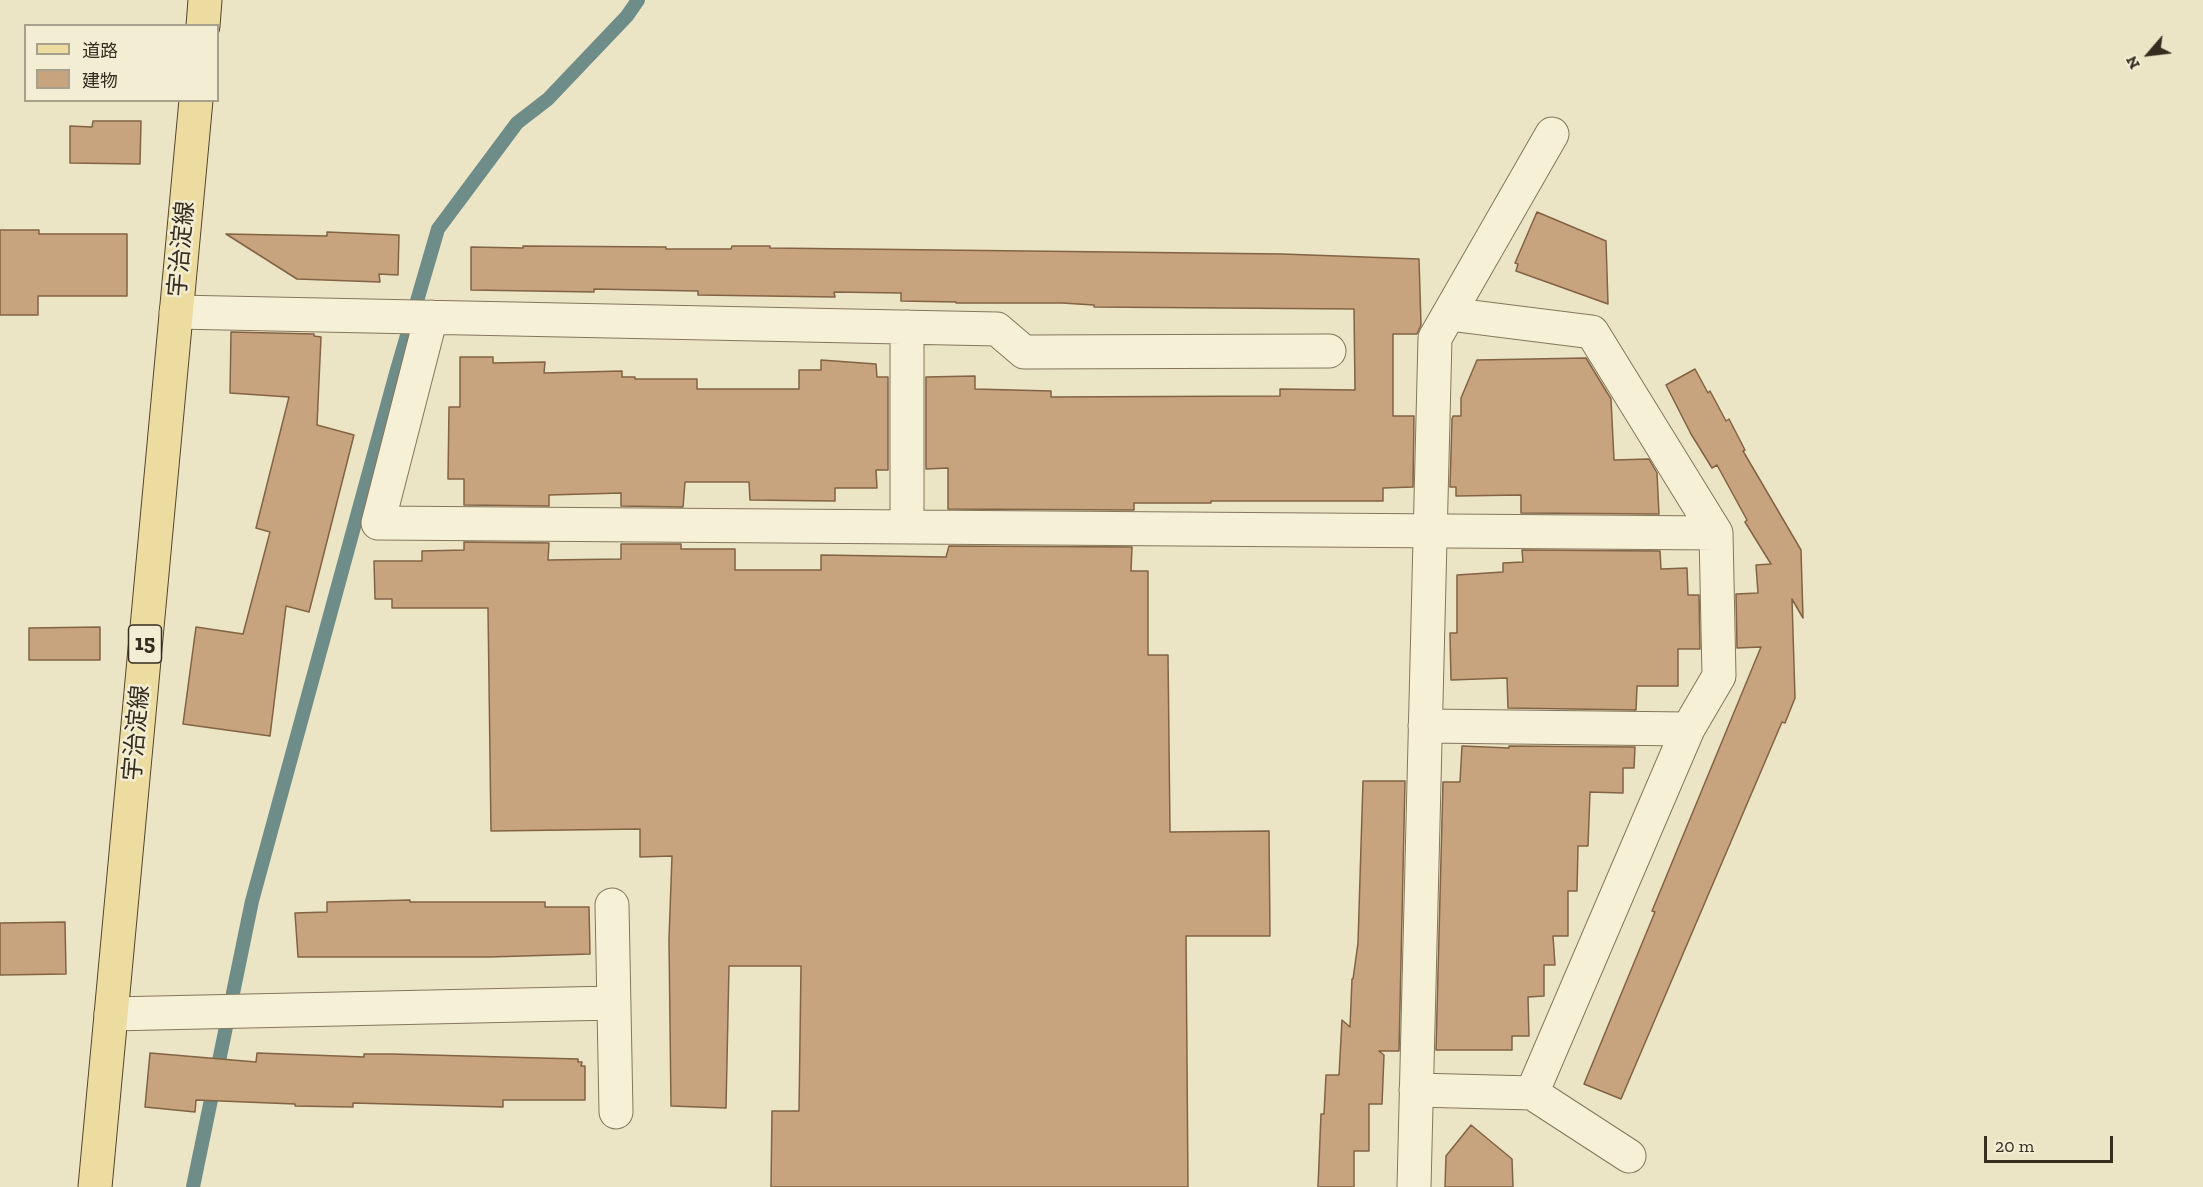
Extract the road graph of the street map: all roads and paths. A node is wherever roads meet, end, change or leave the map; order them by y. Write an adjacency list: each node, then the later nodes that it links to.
1 (205, 0): 2 (main road)
2 (203, 24)
3 (196, 102): 5 (main road, 宇治淀線 / 15)
4 (1552, 134): 6 (street)
5 (176, 312): 7 (street); 17 (main road, 宇治淀線 / 15)
6 (1449, 314): 11 (street); 12 (street)
7 (431, 317): 8 (street); 10 (street)
8 (907, 327): 9 (street); 10 (street)
9 (1329, 351)
10 (907, 527): 11 (street)
11 (1430, 531): 12 (street); 13 (street)
12 (1716, 533): 14 (street)
13 (1425, 726): 14 (street); 18 (street)
14 (1688, 729): 19 (street)
15 (612, 905): 16 (street)
16 (613, 1003): 17 (street); 20 (street)
17 (111, 1014): 22 (main road, 宇治淀線 / 15)
18 (1416, 1090): 19 (street); 23 (street)
19 (1532, 1093): 21 (street)
20 (616, 1112)
21 (1629, 1156)
22 (95, 1187)
23 (1414, 1187)

